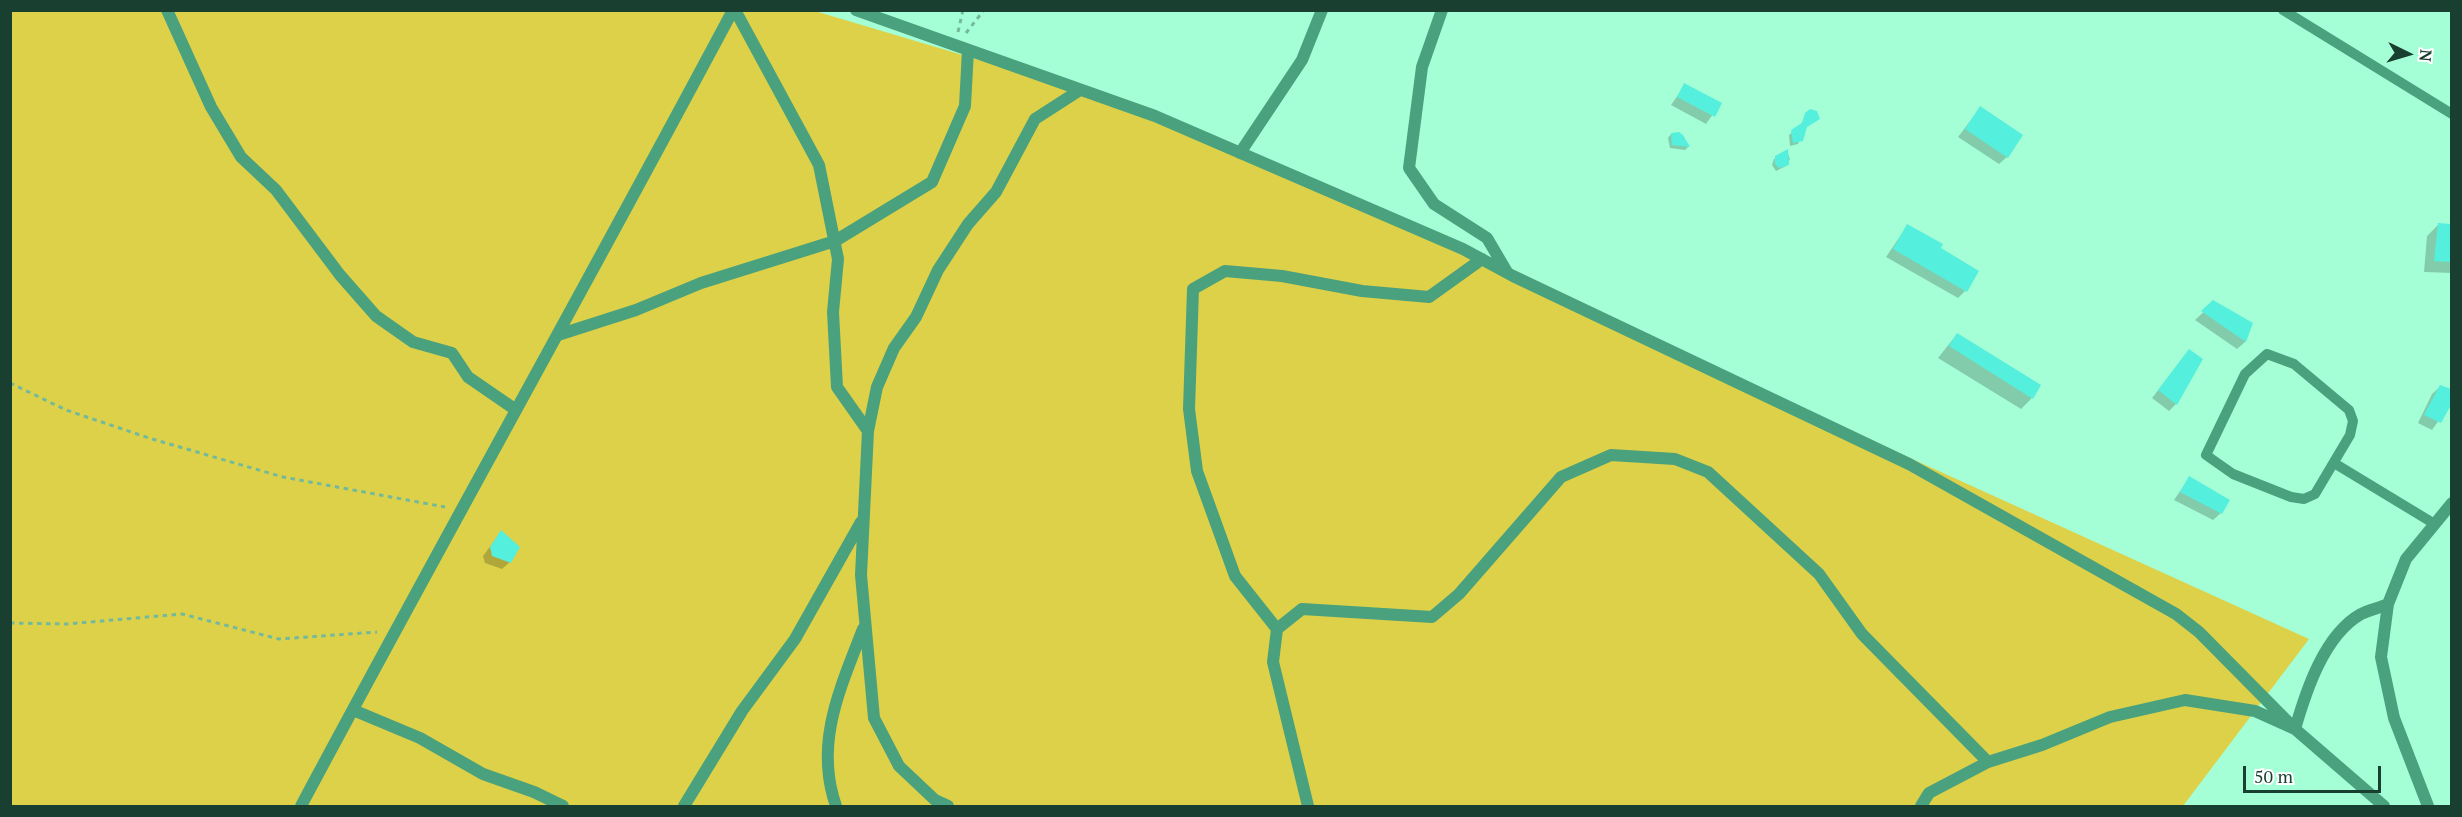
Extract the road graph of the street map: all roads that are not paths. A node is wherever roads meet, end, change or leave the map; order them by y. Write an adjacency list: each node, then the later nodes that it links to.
1 (167, 10): 14 (street)
2 (734, 10): 13 (street); 15 (street)
3 (856, 10): 7 (street)
4 (1322, 10): 10 (street)
5 (1442, 10): 12 (street)
6 (2283, 10): 9 (lane)
7 (968, 50): 8 (street); 13 (street)
8 (1080, 90): 10 (street); 15 (street)
9 (2451, 114)
10 (1240, 153): 11 (street)
11 (1482, 259): 12 (street); 22 (street)
12 (1508, 273): 24 (street)
13 (558, 336): 14 (street)
14 (516, 410): 23 (street)
15 (868, 431): 18 (street)
16 (2334, 463): 16 (lane); 19 (lane)
17 (2451, 503): 19 (street)
18 (862, 521): 21 (street); 28 (street)
19 (2433, 523): 20 (street)
20 (2388, 604): 24 (street); 34 (street)
21 (864, 625): 29 (street); 30 (street)
22 (1277, 629): 25 (street); 31 (street)
23 (352, 710): 26 (street); 27 (street)
24 (2295, 729): 25 (street); 33 (street)
25 (1988, 762): 32 (street)
26 (301, 807)
27 (563, 807)
28 (684, 807)
29 (836, 807)
30 (948, 807)
31 (1308, 807)
32 (1921, 807)
33 (2384, 807)
34 (2428, 807)

